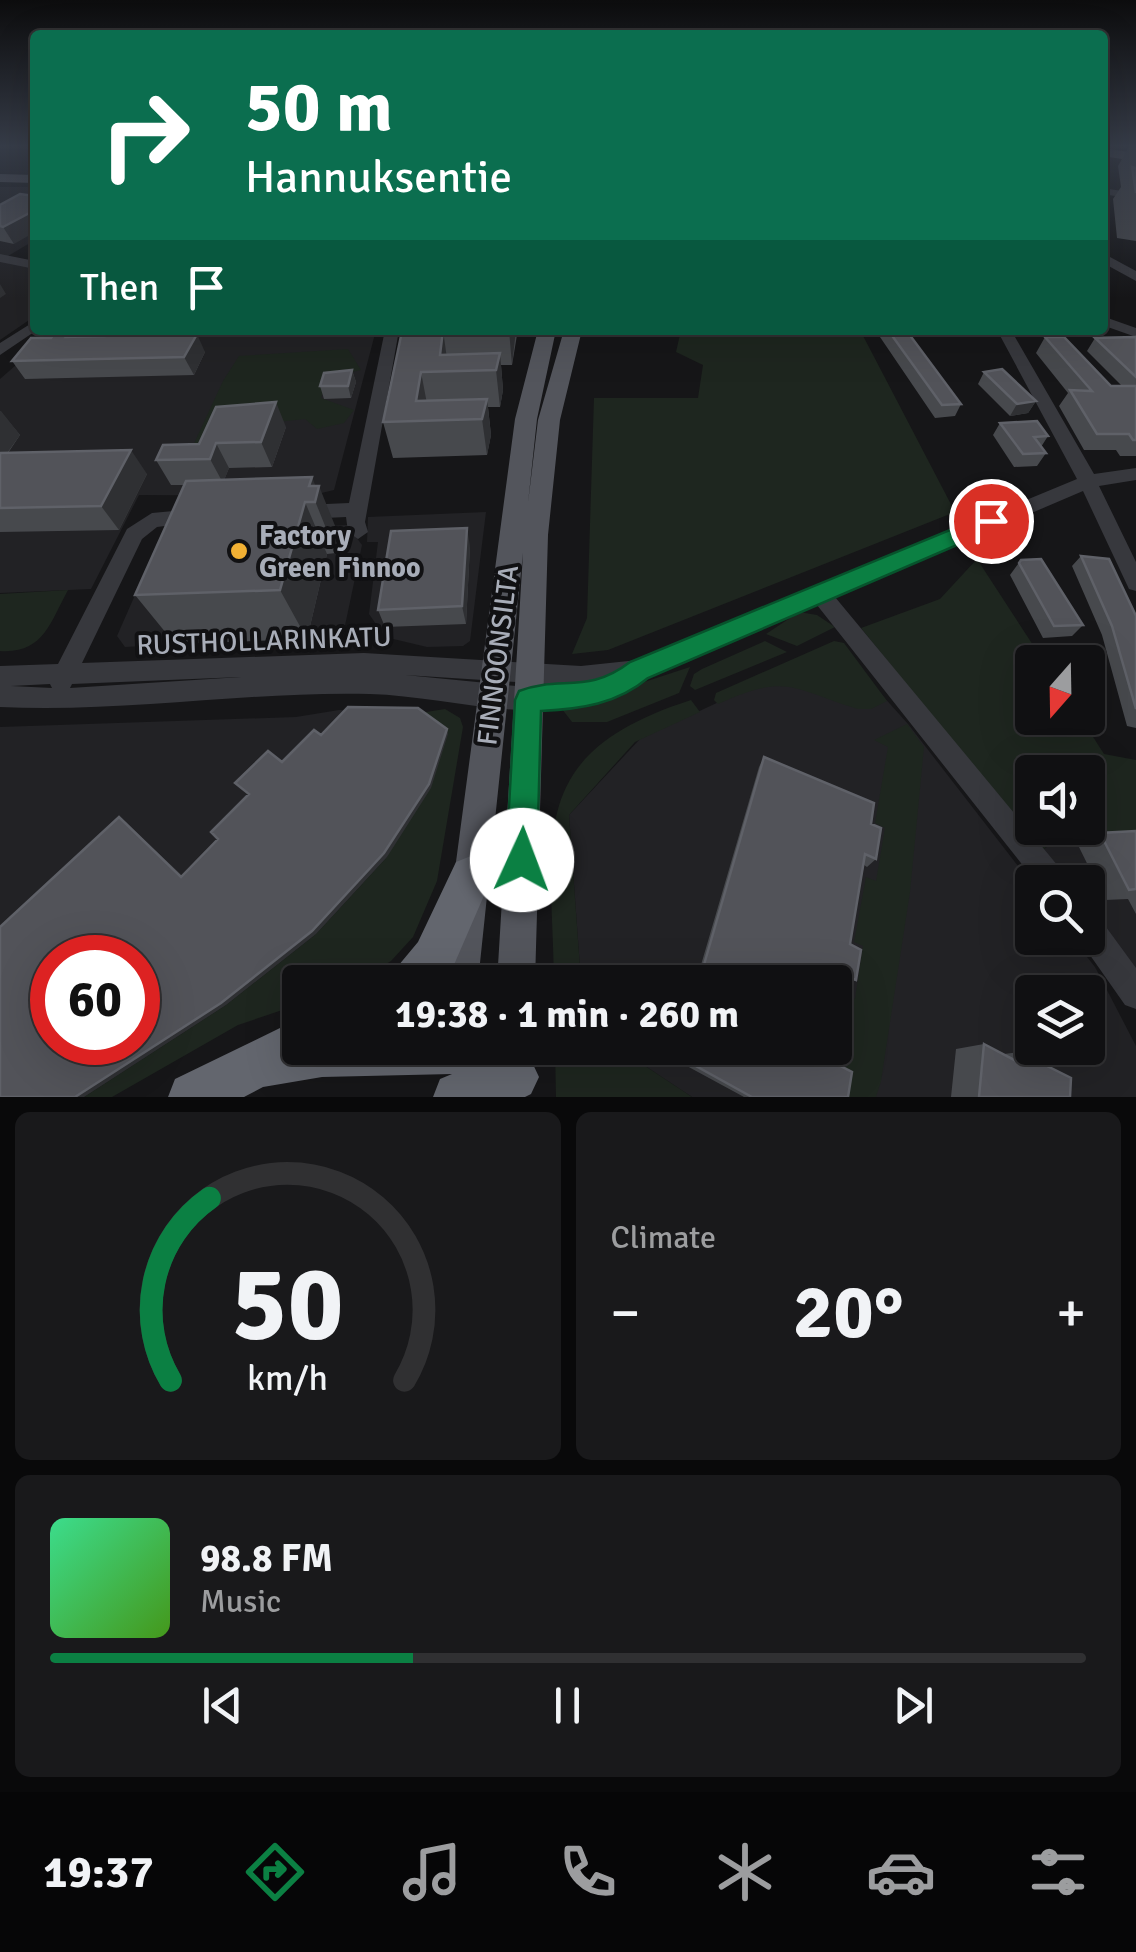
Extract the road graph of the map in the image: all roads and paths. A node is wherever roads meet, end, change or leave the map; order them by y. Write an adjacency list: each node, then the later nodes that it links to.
1 (0, 258): 3 (street)
2 (1110, 261): 4 (street)
3 (30, 264)
4 (1136, 278)
5 (1108, 322): 7 (street)
6 (30, 329): 12 (street)
7 (1136, 333)
8 (391, 335): 15 (street)
9 (546, 335): 21 (main road, FINNOONSILTA)
10 (572, 335): 21 (main road, FINNOONSILTA)
11 (1007, 335): 14 (street)
12 (0, 350)
13 (1136, 474): 14 (street)
14 (1086, 482): 17 (street); 18 (street)
15 (274, 513)
16 (220, 515): 19 (street)
17 (1136, 583)
18 (819, 592): 21 (street); 24 (street)
19 (65, 675): 20 (street, RUSTHOLLARINKATU); 21 (street, RUSTHOLLARINKATU); 23 (street)
20 (0, 676)
21 (511, 684): 23 (street, RUSTHOLLARINKATU); 25 (main road, FINNOONSILTA); 29 (main road, FINNOONSILTA)
22 (0, 696): 23 (street, RUSTHOLLARINKATU)
23 (51, 698)
24 (1039, 865)
25 (471, 877): 27 (highway); 28 (main road, FINNOONSILTA)
26 (1105, 950): 30 (street)
27 (428, 965)
28 (461, 965)
29 (516, 965)
30 (1136, 994)
31 (282, 1051): 35 (highway)
32 (402, 1065): 33 (highway)
33 (455, 1073): 34 (highway)
34 (514, 1074)
35 (193, 1097)

